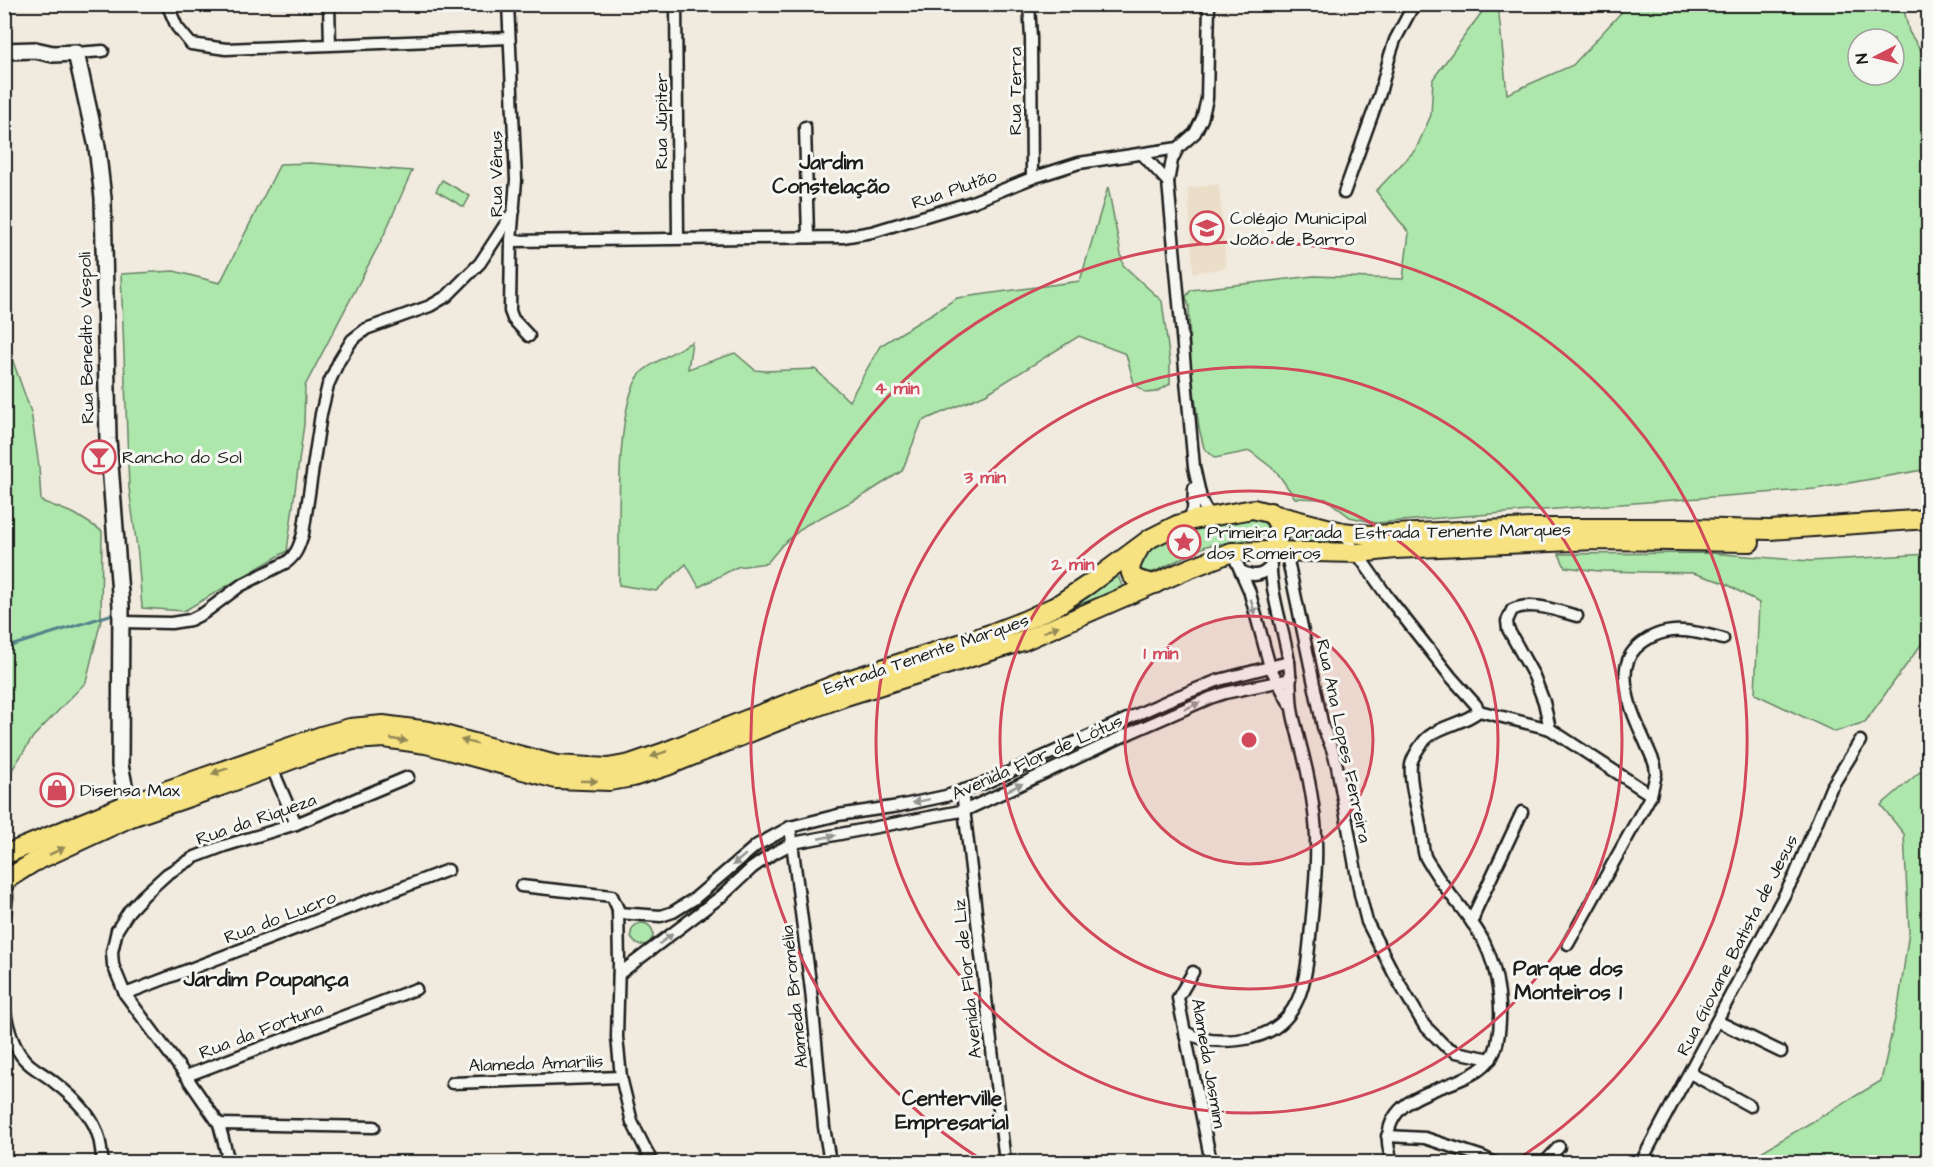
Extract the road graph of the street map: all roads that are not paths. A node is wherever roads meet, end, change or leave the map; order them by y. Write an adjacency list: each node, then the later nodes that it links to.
1 (168, 4): 9 (street)
2 (328, 4): 9 (street)
3 (508, 4): 8 (street, Rua Vênus)
4 (676, 4): 21 (street, Rua Júpiter)
5 (1029, 4): 16 (street, Rua Terra)
6 (1209, 4): 14 (street)
7 (1414, 4): 18 (street)
8 (509, 38): 9 (street); 19 (street, Rua Vênus)
9 (330, 44)
10 (4, 51): 12 (street)
11 (103, 51): 12 (street)
12 (76, 53): 38 (street, Rua Benedito Vespoli)
13 (805, 127): 20 (street)
14 (1178, 148): 15 (street, Rua Plutão); 17 (street)
15 (1142, 154): 16 (street, Rua Plutão); 17 (street)
16 (1032, 178): 20 (street, Rua Plutão)
17 (1168, 182): 24 (street)
18 (1344, 194)
19 (514, 211): 22 (street, Rua Vênus); 38 (street)
20 (808, 237): 21 (street, Rua Plutão)
21 (678, 238): 22 (street, Rua Plutão)
22 (511, 241): 23 (street, Rua Vênus)
23 (529, 336)
24 (1194, 467): 26 (street); 28 (street)
25 (1270, 512): 26 (main road, Estrada Tenente Marques); 30 (main road, Estrada Tenente Marques); 34 (main road)
26 (1210, 517): 28 (main road, Estrada Tenente Marques)
27 (1929, 519): 30 (main road, Estrada Tenente Marques)
28 (1186, 522): 31 (main road, Estrada Tenente Marques)
29 (1929, 531): 33 (main road, Estrada Tenente Marques)
30 (1342, 532): 33 (street)
31 (1140, 548): 36 (main road); 52 (main road, Estrada Tenente Marques, one-way to 52)
32 (1232, 552): 34 (main road, Estrada Tenente Marques); 35 (street); 36 (main road, Estrada Tenente Marques)
33 (1358, 553): 34 (main road, Estrada Tenente Marques); 45 (street)
34 (1276, 556): 35 (street); 40 (street); 74 (street, Rua Ana Lopes Ferreira)
35 (1241, 571): 41 (street, one-way to 41)
36 (1155, 584): 48 (main road, Estrada Tenente Marques, one-way to 36)
37 (1576, 616): 46 (street)
38 (121, 622): 52 (street, Rua Benedito Vespoli)
39 (1723, 639): 51 (street)
40 (1289, 662): 41 (street, Avenida Flor de Lótus); 42 (street)
41 (1270, 667): 43 (street); 50 (street, Avenida Flor de Lótus)
42 (1291, 679): 43 (street, Avenida Flor de Lótus); 44 (street)
43 (1277, 682): 44 (street); 53 (street, Avenida Flor de Lótus, one-way to 43)
44 (1292, 708): 72 (street)
45 (1479, 711): 46 (street); 64 (street)
46 (1550, 729): 51 (street)
47 (1860, 741): 71 (street, Rua Giovane Batista de Jesus)
48 (272, 768): 55 (street); 60 (main road, Estrada Tenente Marques, one-way to 48)
49 (408, 777): 55 (street, Rua da Riqueza)
50 (962, 791): 53 (street, Avenida Flor de Liz); 56 (street, Avenida Flor de Lótus, one-way to 56)
51 (1651, 795): 65 (street)
52 (128, 804): 58 (main road, Estrada Tenente Marques)
53 (966, 810): 57 (street, Avenida Flor de Lótus, one-way to 53); 88 (street, Avenida Flor de Liz)
54 (1522, 812): 64 (street)
55 (296, 825): 69 (street, Rua da Riqueza)
56 (790, 827): 57 (street, Alameda Bromélia); 62 (street, Avenida Flor de Lótus, one-way to 62)
57 (793, 843): 67 (street, Avenida Flor de Lótus, one-way to 57); 87 (street, Alameda Bromélia)
58 (4, 855)
59 (448, 870): 69 (street, Rua do Lucro)
60 (5, 879): 63 (street)
61 (521, 886): 62 (street)
62 (618, 913): 67 (street)
63 (5, 916)
64 (1472, 923): 74 (street)
65 (1568, 944)
66 (1193, 972): 72 (street, Alameda Jasmim)
67 (619, 974): 77 (street)
68 (416, 989): 76 (street, Rua da Fortuna)
69 (124, 994): 76 (street, Rua da Riqueza)
70 (4, 1007): 84 (street)
71 (1717, 1021): 73 (street); 75 (street, Rua Giovane Batista de Jesus)
72 (1185, 1032): 89 (street, Alameda Jasmim)
73 (1781, 1052)
74 (1491, 1059): 82 (street)
75 (1690, 1073): 79 (street); 93 (street, Rua Giovane Batista de Jesus)
76 (186, 1076): 80 (street, Rua da Riqueza)
77 (621, 1077): 78 (street, Alameda Amarilis); 86 (street)
78 (452, 1083)
79 (1750, 1106)
80 (219, 1124): 81 (street); 85 (street, Rua da Riqueza)
81 (374, 1127)
82 (1388, 1136): 90 (street); 91 (street)
83 (1559, 1147): 92 (street)
84 (102, 1162)
85 (230, 1162)
86 (652, 1162)
87 (831, 1162)
88 (1005, 1162)
89 (1211, 1162)
90 (1392, 1162)
91 (1493, 1162)
92 (1545, 1162)
93 (1641, 1162)

